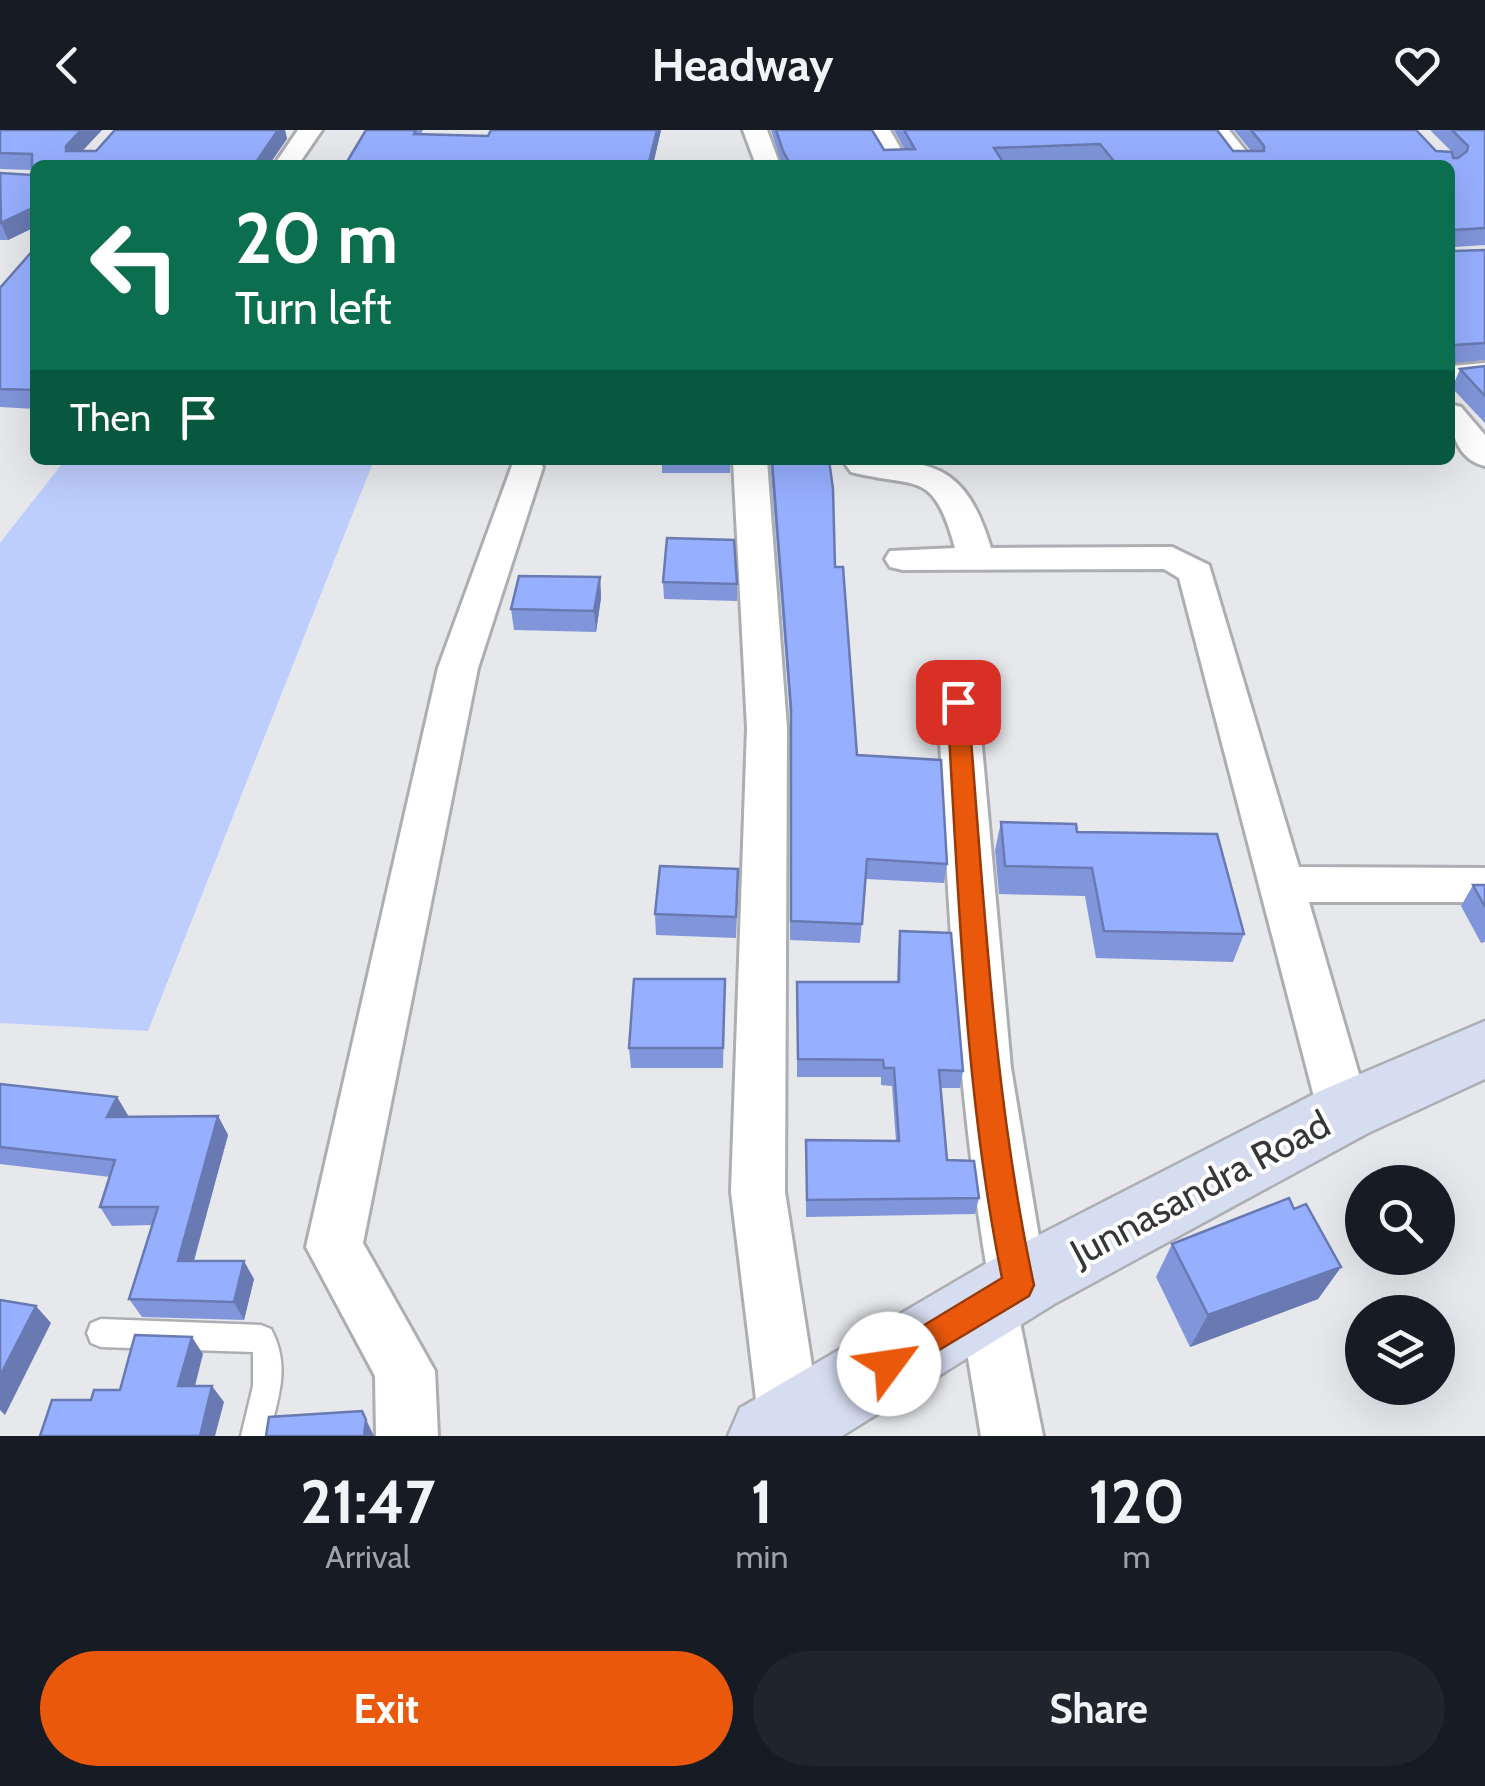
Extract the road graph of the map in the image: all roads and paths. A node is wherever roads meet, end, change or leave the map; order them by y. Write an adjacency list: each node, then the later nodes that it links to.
1 (310, 130): 5 (street)
2 (755, 130): 6 (street)
3 (878, 130): 7 (street)
4 (1216, 130): 8 (street)
5 (289, 160)
6 (766, 160)
7 (895, 160)
8 (1241, 160)
9 (1485, 372): 10 (street)
10 (1455, 375)
11 (1455, 420): 12 (street)
12 (1485, 456)
13 (750, 465): 25 (street)
14 (863, 465): 17 (street)
15 (526, 467): 27 (street)
16 (903, 559): 17 (street)
17 (976, 559): 19 (street)
18 (958, 702): 23 (street)
19 (1282, 884): 20 (street); 22 (street)
20 (1485, 885)
21 (1485, 1050): 22 (street, Junnasandra Road)
22 (1344, 1112): 23 (street, Junnasandra Road)
23 (1003, 1295): 25 (street, Junnasandra Road); 28 (street)
24 (101, 1333): 26 (lane)
25 (779, 1430)
26 (255, 1436)
27 (407, 1436)
28 (1012, 1436)

